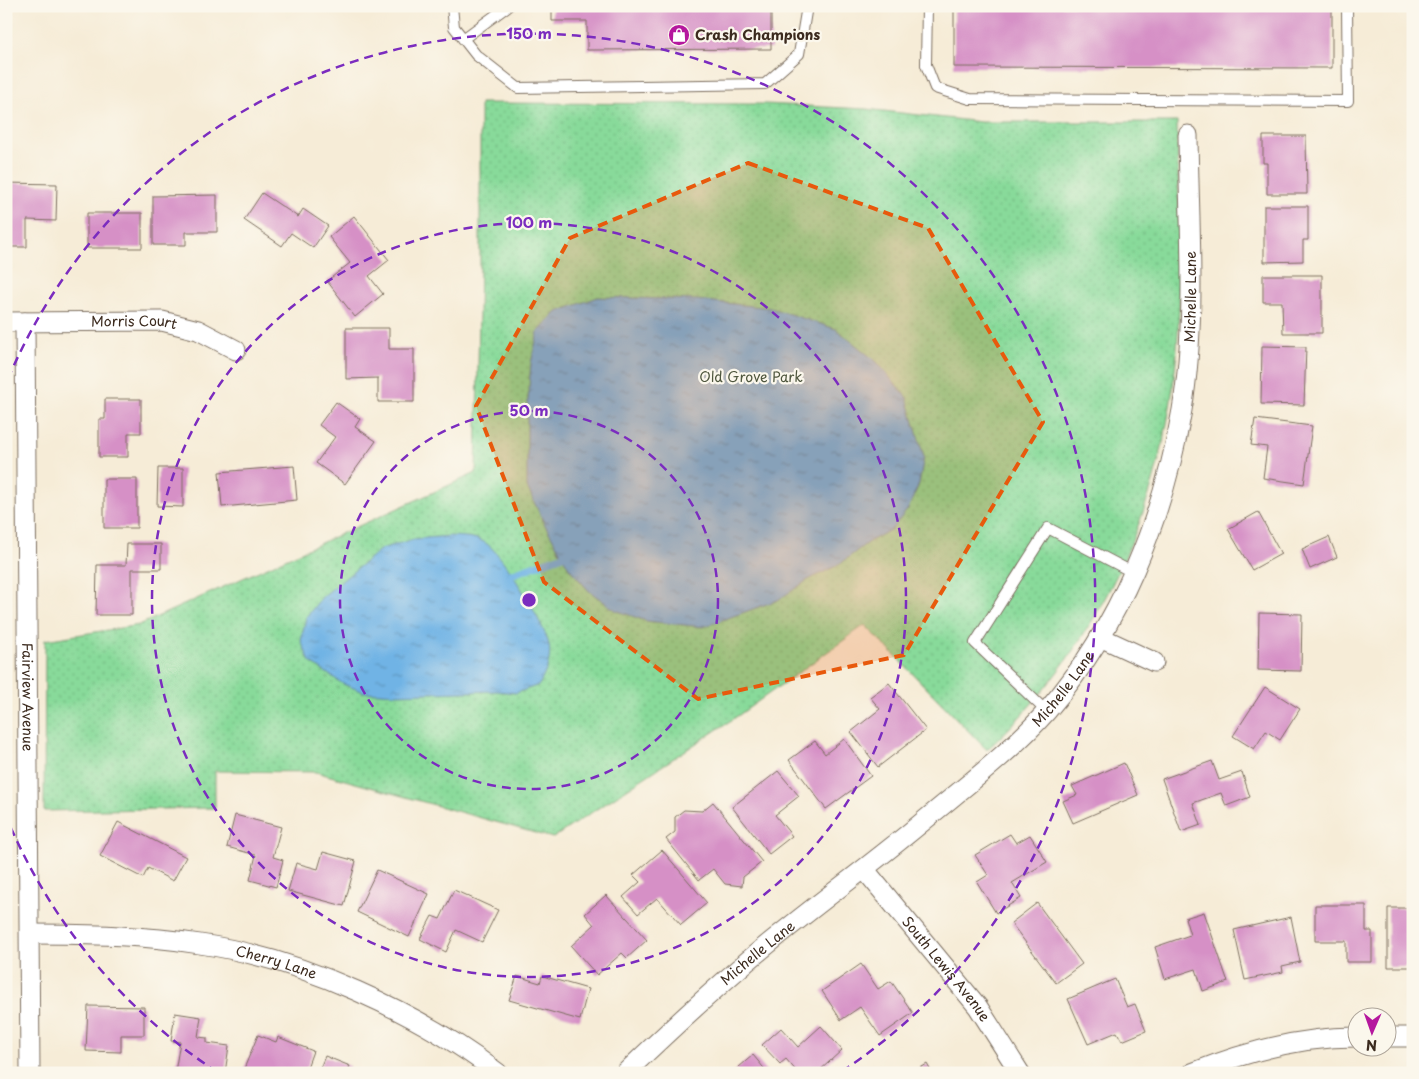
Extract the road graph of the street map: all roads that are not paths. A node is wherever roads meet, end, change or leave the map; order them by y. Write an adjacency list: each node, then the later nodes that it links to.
1 (452, 6): 6 (lane)
2 (508, 6): 6 (lane)
3 (807, 6): 6 (lane)
4 (927, 6): 5 (lane)
5 (1347, 6)
6 (463, 39)
7 (1188, 135): 10 (street, Michelle Lane)
8 (15, 322): 9 (street, Morris Court); 15 (street, Fairview Avenue)
9 (236, 350)
10 (1134, 573): 11 (street, Michelle Lane); 13 (lane)
11 (1100, 637): 12 (street); 13 (street, Michelle Lane)
12 (1154, 662)
13 (1046, 712): 14 (street, Michelle Lane)
14 (865, 870): 21 (street, Michelle Lane); 22 (street, South Lewis Avenue)
15 (30, 934): 19 (street, Fairview Avenue); 20 (street, Cherry Lane)
16 (1396, 1037): 17 (street)
17 (1413, 1037)
18 (1346, 1038): 23 (street)
19 (30, 1073)
20 (498, 1073)
21 (625, 1073)
22 (1020, 1073)
23 (1192, 1073)

